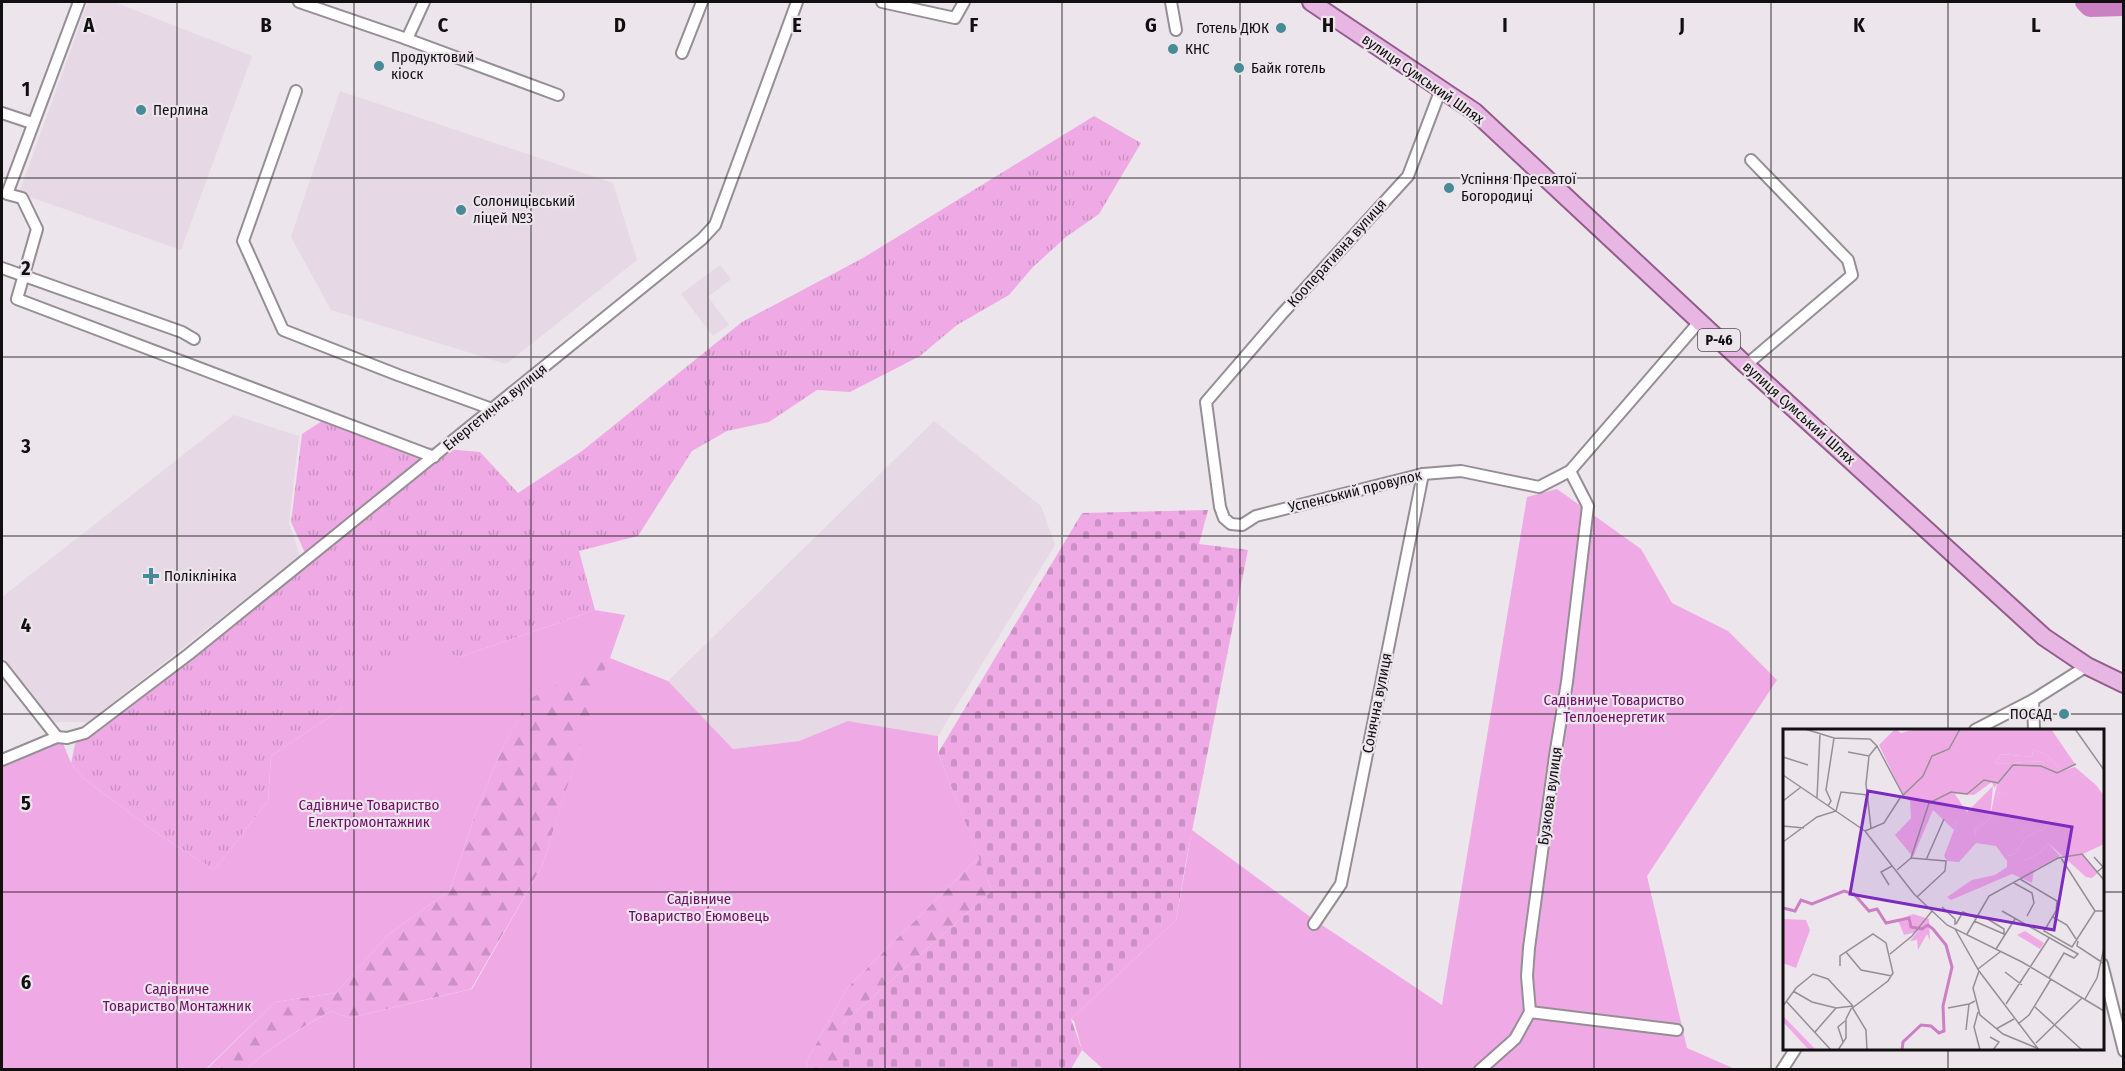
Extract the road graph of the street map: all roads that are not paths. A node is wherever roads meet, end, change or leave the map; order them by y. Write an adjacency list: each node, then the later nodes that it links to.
1 (79, 2): 17 (street)
2 (299, 2): 11 (street)
3 (424, 2): 11 (street)
4 (702, 2): 12 (street)
5 (797, 2): 25 (street, Енергетична вулиця)
6 (882, 2): 7 (street)
7 (964, 2)
8 (1171, 2): 10 (street)
9 (1311, 2): 13 (main road, вулиця Сумський Шлях / Р-46)
10 (1176, 30)
11 (407, 39): 15 (street)
12 (682, 53)
13 (1442, 88): 22 (main road, вулиця Сумський Шлях / Р-46); 29 (street, Кооперативна вулиця)
14 (296, 91): 25 (street)
15 (558, 95)
16 (2, 113): 17 (street)
17 (32, 123): 19 (street)
18 (1751, 160): 24 (street)
19 (4, 193): 21 (street)
20 (2, 268): 21 (street)
21 (24, 276): 23 (street); 26 (street, Енергетична вулиця)
22 (1699, 322): 24 (main road, вулиця Сумський Шлях / Р-46); 27 (street)
23 (194, 339)
24 (1746, 365): 30 (main road, вулиця Сумський Шлях / Р-46)
25 (492, 409): 26 (street, Енергетична вулиця)
26 (434, 457): 36 (street)
27 (1570, 471): 28 (street, Успенський провулок); 40 (street, Бузкова вулиця)
28 (1423, 474): 29 (street, Успенський провулок); 38 (street, Сонячна вулиця)
29 (1220, 507)
30 (2087, 666): 32 (main road, вулиця Сумський Шлях / Р-46); 33 (street)
31 (2, 667): 36 (street)
32 (2124, 684)
33 (2033, 700): 34 (street); 35 (street)
34 (1977, 729)
35 (2034, 729)
36 (57, 737): 37 (street)
37 (2, 760)
38 (1314, 924)
39 (2104, 968): 42 (street)
40 (1530, 1012): 41 (street); 45 (street)
41 (1677, 1030)
42 (2122, 1038): 44 (street)
43 (1796, 1050): 46 (street)
44 (2124, 1052)
45 (1480, 1070)
46 (1782, 1070)

